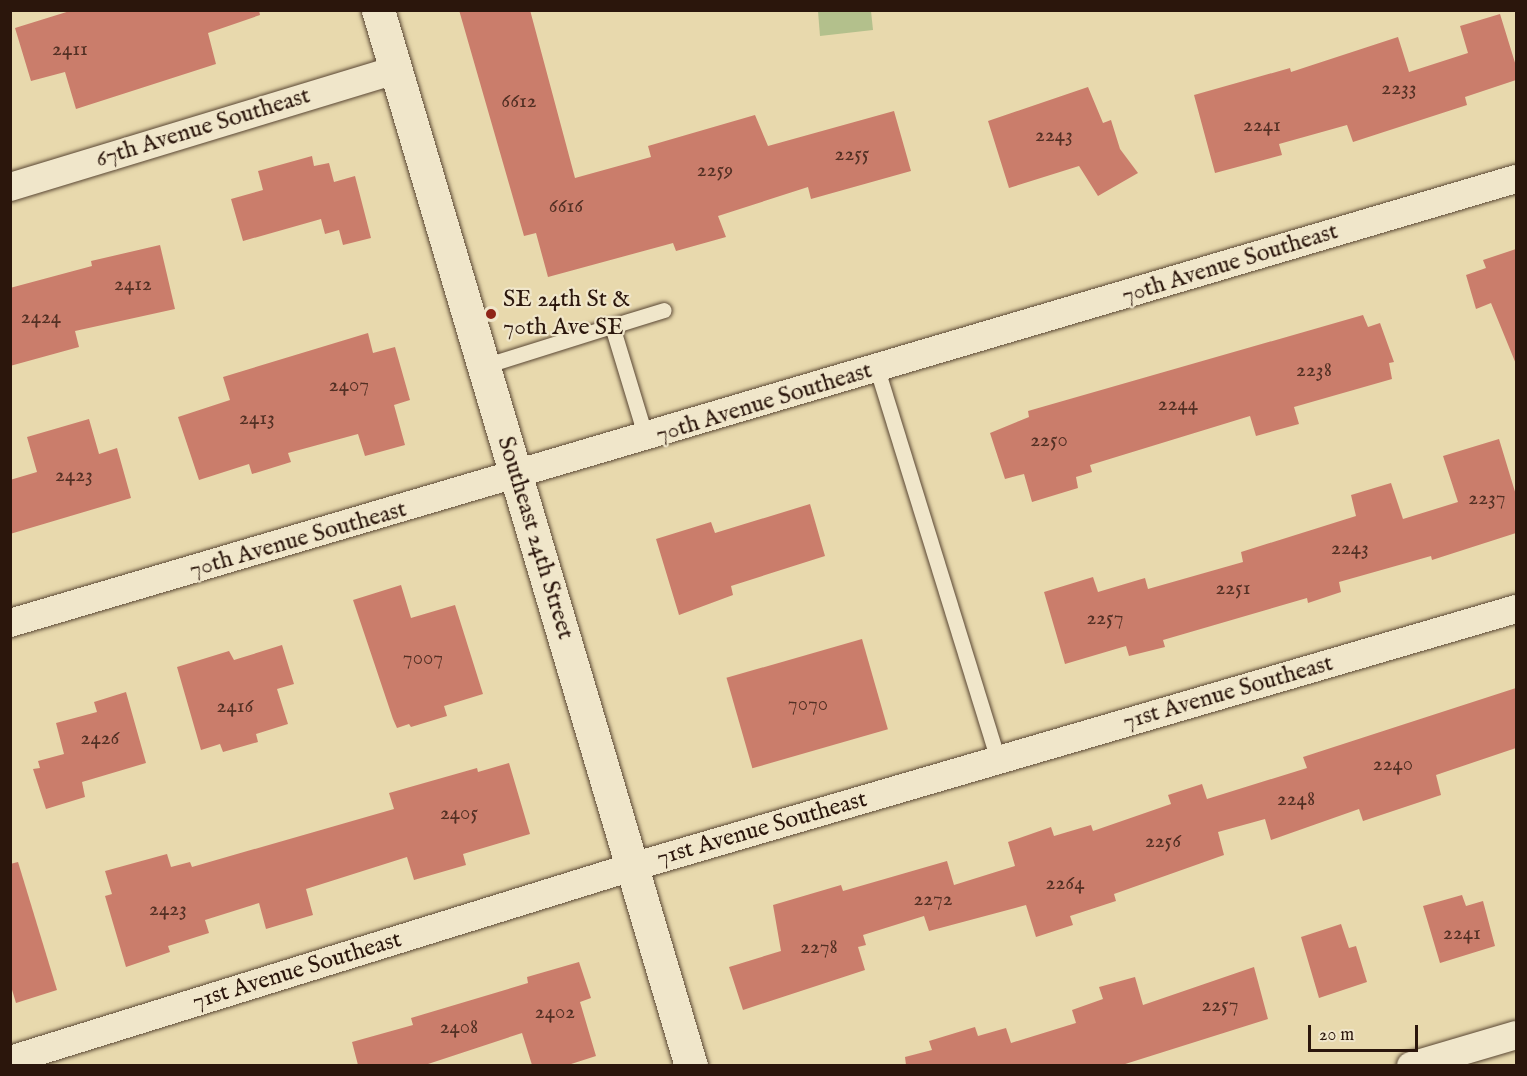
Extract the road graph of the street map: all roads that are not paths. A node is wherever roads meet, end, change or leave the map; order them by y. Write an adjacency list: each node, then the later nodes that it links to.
1 (378, 10): 2 (street, Southeast 24th Street)
2 (396, 70): 4 (street, 67th Avenue Southeast); 7 (street, Southeast 24th Street)
3 (1516, 179): 8 (street, 70th Avenue Southeast)
4 (10, 187)
5 (664, 310): 6 (lane)
6 (612, 326): 7 (lane); 9 (lane)
7 (484, 366): 10 (street, Southeast 24th Street)
8 (877, 369): 9 (street, 70th Avenue Southeast); 13 (lane)
9 (646, 438): 10 (street, 70th Avenue Southeast)
10 (517, 476): 12 (street, 70th Avenue Southeast); 14 (street, Southeast 24th Street)
11 (1516, 609): 13 (street, 71st Avenue Southeast)
12 (10, 623)
13 (998, 760): 14 (street, 71st Avenue Southeast)
14 (632, 867): 16 (street, 71st Avenue Southeast); 17 (street, Southeast 24th Street)
15 (1516, 1035): 18 (street)
16 (10, 1060)
17 (691, 1065)
18 (1411, 1065)

